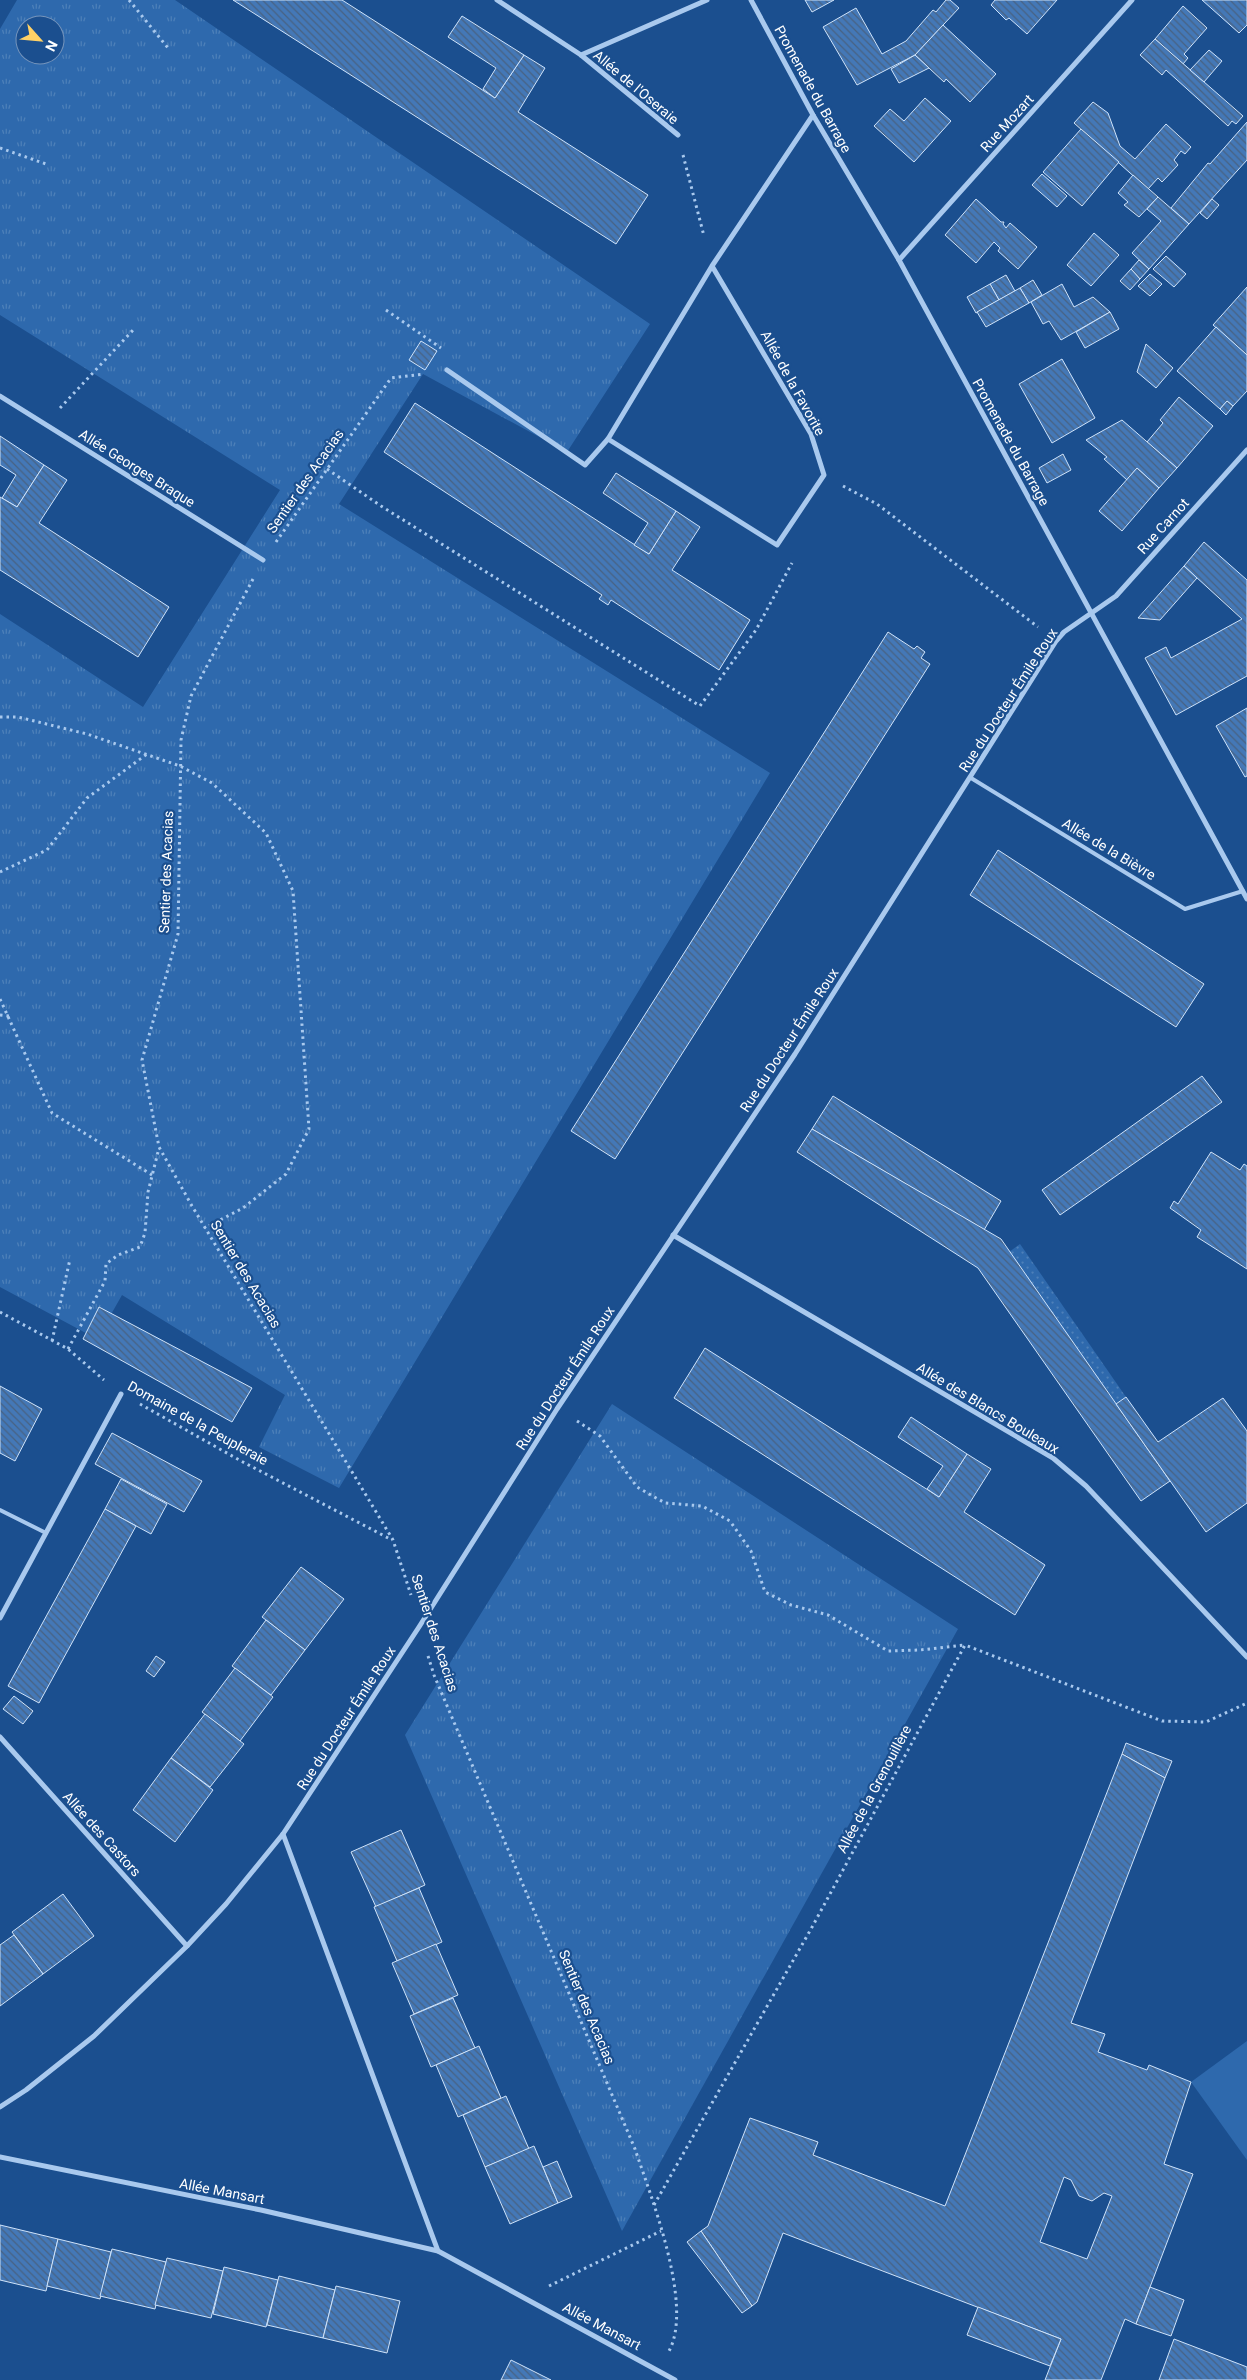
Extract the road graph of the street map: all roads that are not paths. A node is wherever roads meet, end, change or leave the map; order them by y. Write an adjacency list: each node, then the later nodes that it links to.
1 (497, 0): 5 (street, Allée de l'Oseraie)
2 (707, 0): 5 (street, Allée de l'Oseraie)
3 (751, 0): 6 (street, Promenade du Barrage)
4 (1132, 0): 8 (street, Rue Mozart)
5 (581, 55): 7 (street, Allée de l'Oseraie)
6 (813, 115): 8 (street, Promenade du Barrage); 9 (street)
7 (678, 135)
8 (899, 260): 15 (street, Promenade du Barrage)
9 (712, 266): 12 (street); 12 (street, Allée de la Favorite)
10 (447, 370): 12 (street)
11 (0, 396): 14 (street, Allée Georges Braque)
12 (608, 439)
13 (1247, 450): 15 (street, Rue Carnot)
14 (263, 560)
15 (1091, 612): 16 (street, Rue du Docteur Émile Roux); 17 (street, Promenade du Barrage)
16 (971, 778): 17 (lane, Allée de la Bièvre); 19 (street, Rue du Docteur Émile Roux)
17 (1243, 891): 18 (street, Promenade du Barrage)
18 (1247, 899)
19 (672, 1235): 24 (street, Allée des Blancs Bouleaux); 26 (street, Rue du Docteur Émile Roux)
20 (121, 1394): 22 (street)
21 (0, 1510): 22 (lane)
22 (46, 1533): 23 (street)
23 (0, 1618)
24 (1247, 1657)
25 (0, 1737): 27 (street, Allée des Castors)
26 (283, 1834): 27 (street, Rue du Docteur Émile Roux); 30 (street)
27 (187, 1946): 28 (street, Rue du Docteur Émile Roux)
28 (0, 2107)
29 (0, 2157): 30 (street, Allée Mansart)
30 (438, 2251): 31 (street, Allée Mansart)
31 (675, 2380)

